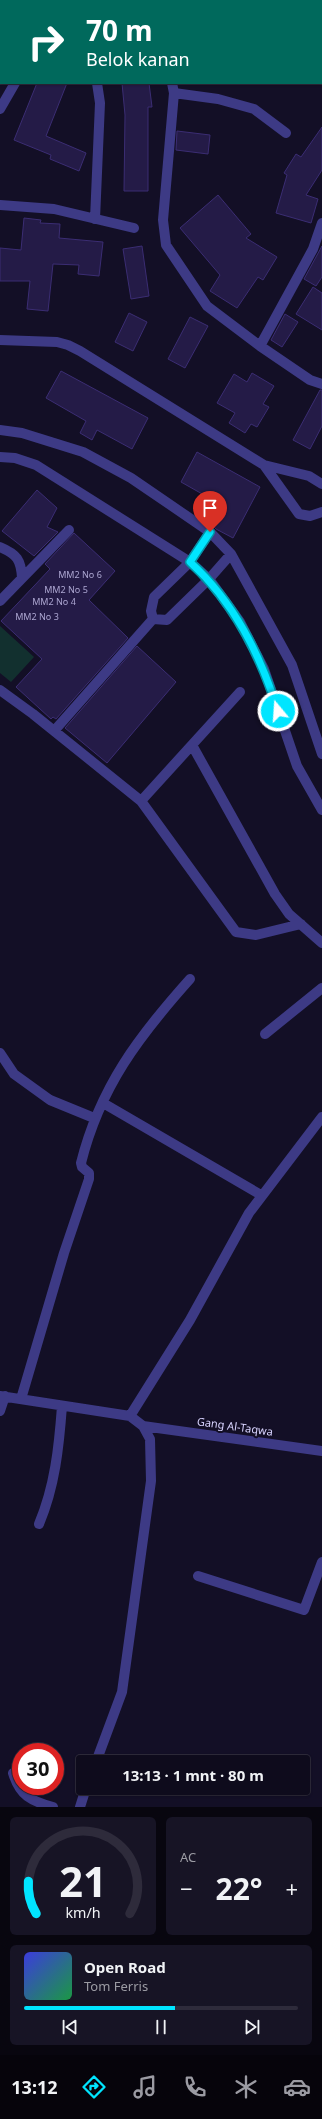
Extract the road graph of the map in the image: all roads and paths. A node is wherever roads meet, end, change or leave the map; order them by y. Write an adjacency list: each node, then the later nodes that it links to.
1 (15, 84): 4 (street)
2 (97, 84): 7 (street)
3 (173, 88): 5 (street); 11 (street)
4 (0, 109)
5 (286, 133)
6 (0, 205): 7 (street)
7 (95, 219): 9 (street)
8 (322, 223): 11 (street)
9 (134, 228)
10 (0, 340): 15 (street)
11 (260, 346): 12 (street)
12 (322, 384)
13 (0, 430): 19 (street)
14 (0, 457): 22 (street)
15 (264, 465): 16 (street); 17 (street)
16 (322, 484)
17 (322, 512)
18 (69, 530): 23 (street)
19 (210, 532): 21 (street); 22 (street)
20 (0, 547): 23 (street)
21 (231, 554): 24 (street); 31 (street)
22 (190, 562): 24 (street); 26 (street)
23 (22, 578): 25 (street)
24 (209, 579): 26 (street); 33 (street)
25 (0, 601)
26 (153, 619): 29 (street)
27 (0, 690): 29 (street)
28 (240, 692): 30 (street)
29 (54, 731): 32 (street)
30 (192, 746): 32 (street); 34 (street)
31 (322, 754)
32 (141, 801): 34 (street)
33 (322, 810)
34 (301, 924): 35 (street)
35 (322, 943)
36 (190, 979): 40 (street)
37 (322, 988): 38 (street)
38 (265, 1034)
39 (0, 1053): 42 (street)
40 (103, 1103): 42 (street); 43 (street)
41 (322, 1117): 43 (street)
42 (94, 1118): 45 (street)
43 (261, 1195): 48 (street)
44 (3, 1396): 45 (street); 47 (street)
45 (21, 1398): 46 (street)
46 (62, 1406): 48 (street); 51 (street)
47 (0, 1411)
48 (130, 1416): 49 (street)
49 (143, 1426): 50 (street, Gang Al-Taqwa); 54 (street)
50 (322, 1451)
51 (39, 1524)
52 (322, 1562): 53 (street)
53 (198, 1576)
54 (99, 1755)
55 (25, 1795): 57 (street)
56 (84, 1795): 58 (street)
57 (53, 1807)
58 (80, 1807)

